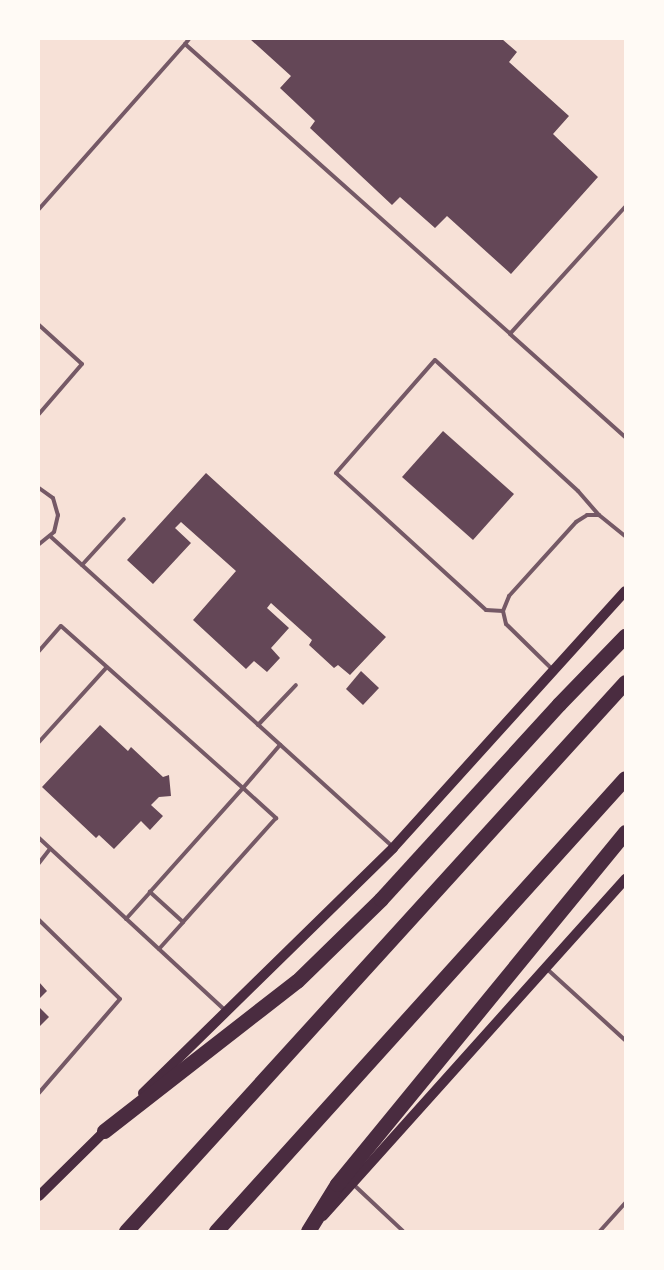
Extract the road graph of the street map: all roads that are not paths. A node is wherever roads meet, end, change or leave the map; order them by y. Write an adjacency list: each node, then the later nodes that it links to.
1 (189, 39): 2 (lane)
2 (185, 44): 4 (lane); 6 (lane)
3 (625, 207): 6 (lane)
4 (39, 209)
5 (39, 325): 7 (lane)
6 (510, 334): 8 (lane)
7 (39, 414)
8 (625, 437)
9 (39, 488): 12 (lane)
10 (598, 515): 13 (lane); 17 (lane); 17 (lane)
11 (124, 519): 15 (lane)
12 (50, 536): 14 (lane); 15 (lane)
13 (625, 536)
14 (39, 544)
15 (82, 565): 24 (lane)
16 (625, 591): 21 (main road)
17 (503, 611): 21 (lane)
18 (625, 636): 44 (highway)
19 (39, 651): 20 (lane)
20 (107, 667): 25 (lane); 28 (lane)
21 (554, 670): 31 (main road)
22 (625, 682): 48 (highway)
23 (296, 685): 24 (lane)
24 (258, 725): 26 (lane)
25 (39, 742)
26 (280, 745): 28 (lane); 31 (lane)
27 (625, 778): 49 (highway)
28 (243, 788): 35 (lane); 38 (lane)
29 (625, 832): 50 (highway)
30 (39, 838): 32 (lane)
31 (393, 848): 41 (main road)
32 (50, 849): 33 (lane); 36 (lane)
33 (39, 863)
34 (625, 878): 40 (main road)
35 (150, 892): 36 (lane); 38 (lane)
36 (126, 919): 39 (lane)
37 (39, 920): 43 (lane)
38 (183, 922): 39 (lane)
39 (159, 949): 41 (lane)
40 (546, 967): 42 (lane); 45 (main road)
41 (226, 1011): 44 (main road)
42 (625, 1040)
43 (39, 1092)
44 (104, 1132): 46 (main road)
45 (352, 1184): 50 (main road); 51 (lane)
46 (39, 1196)
47 (625, 1203): 52 (lane)
48 (126, 1231)
49 (216, 1231)
50 (309, 1231)
51 (403, 1231)
52 (600, 1231)

